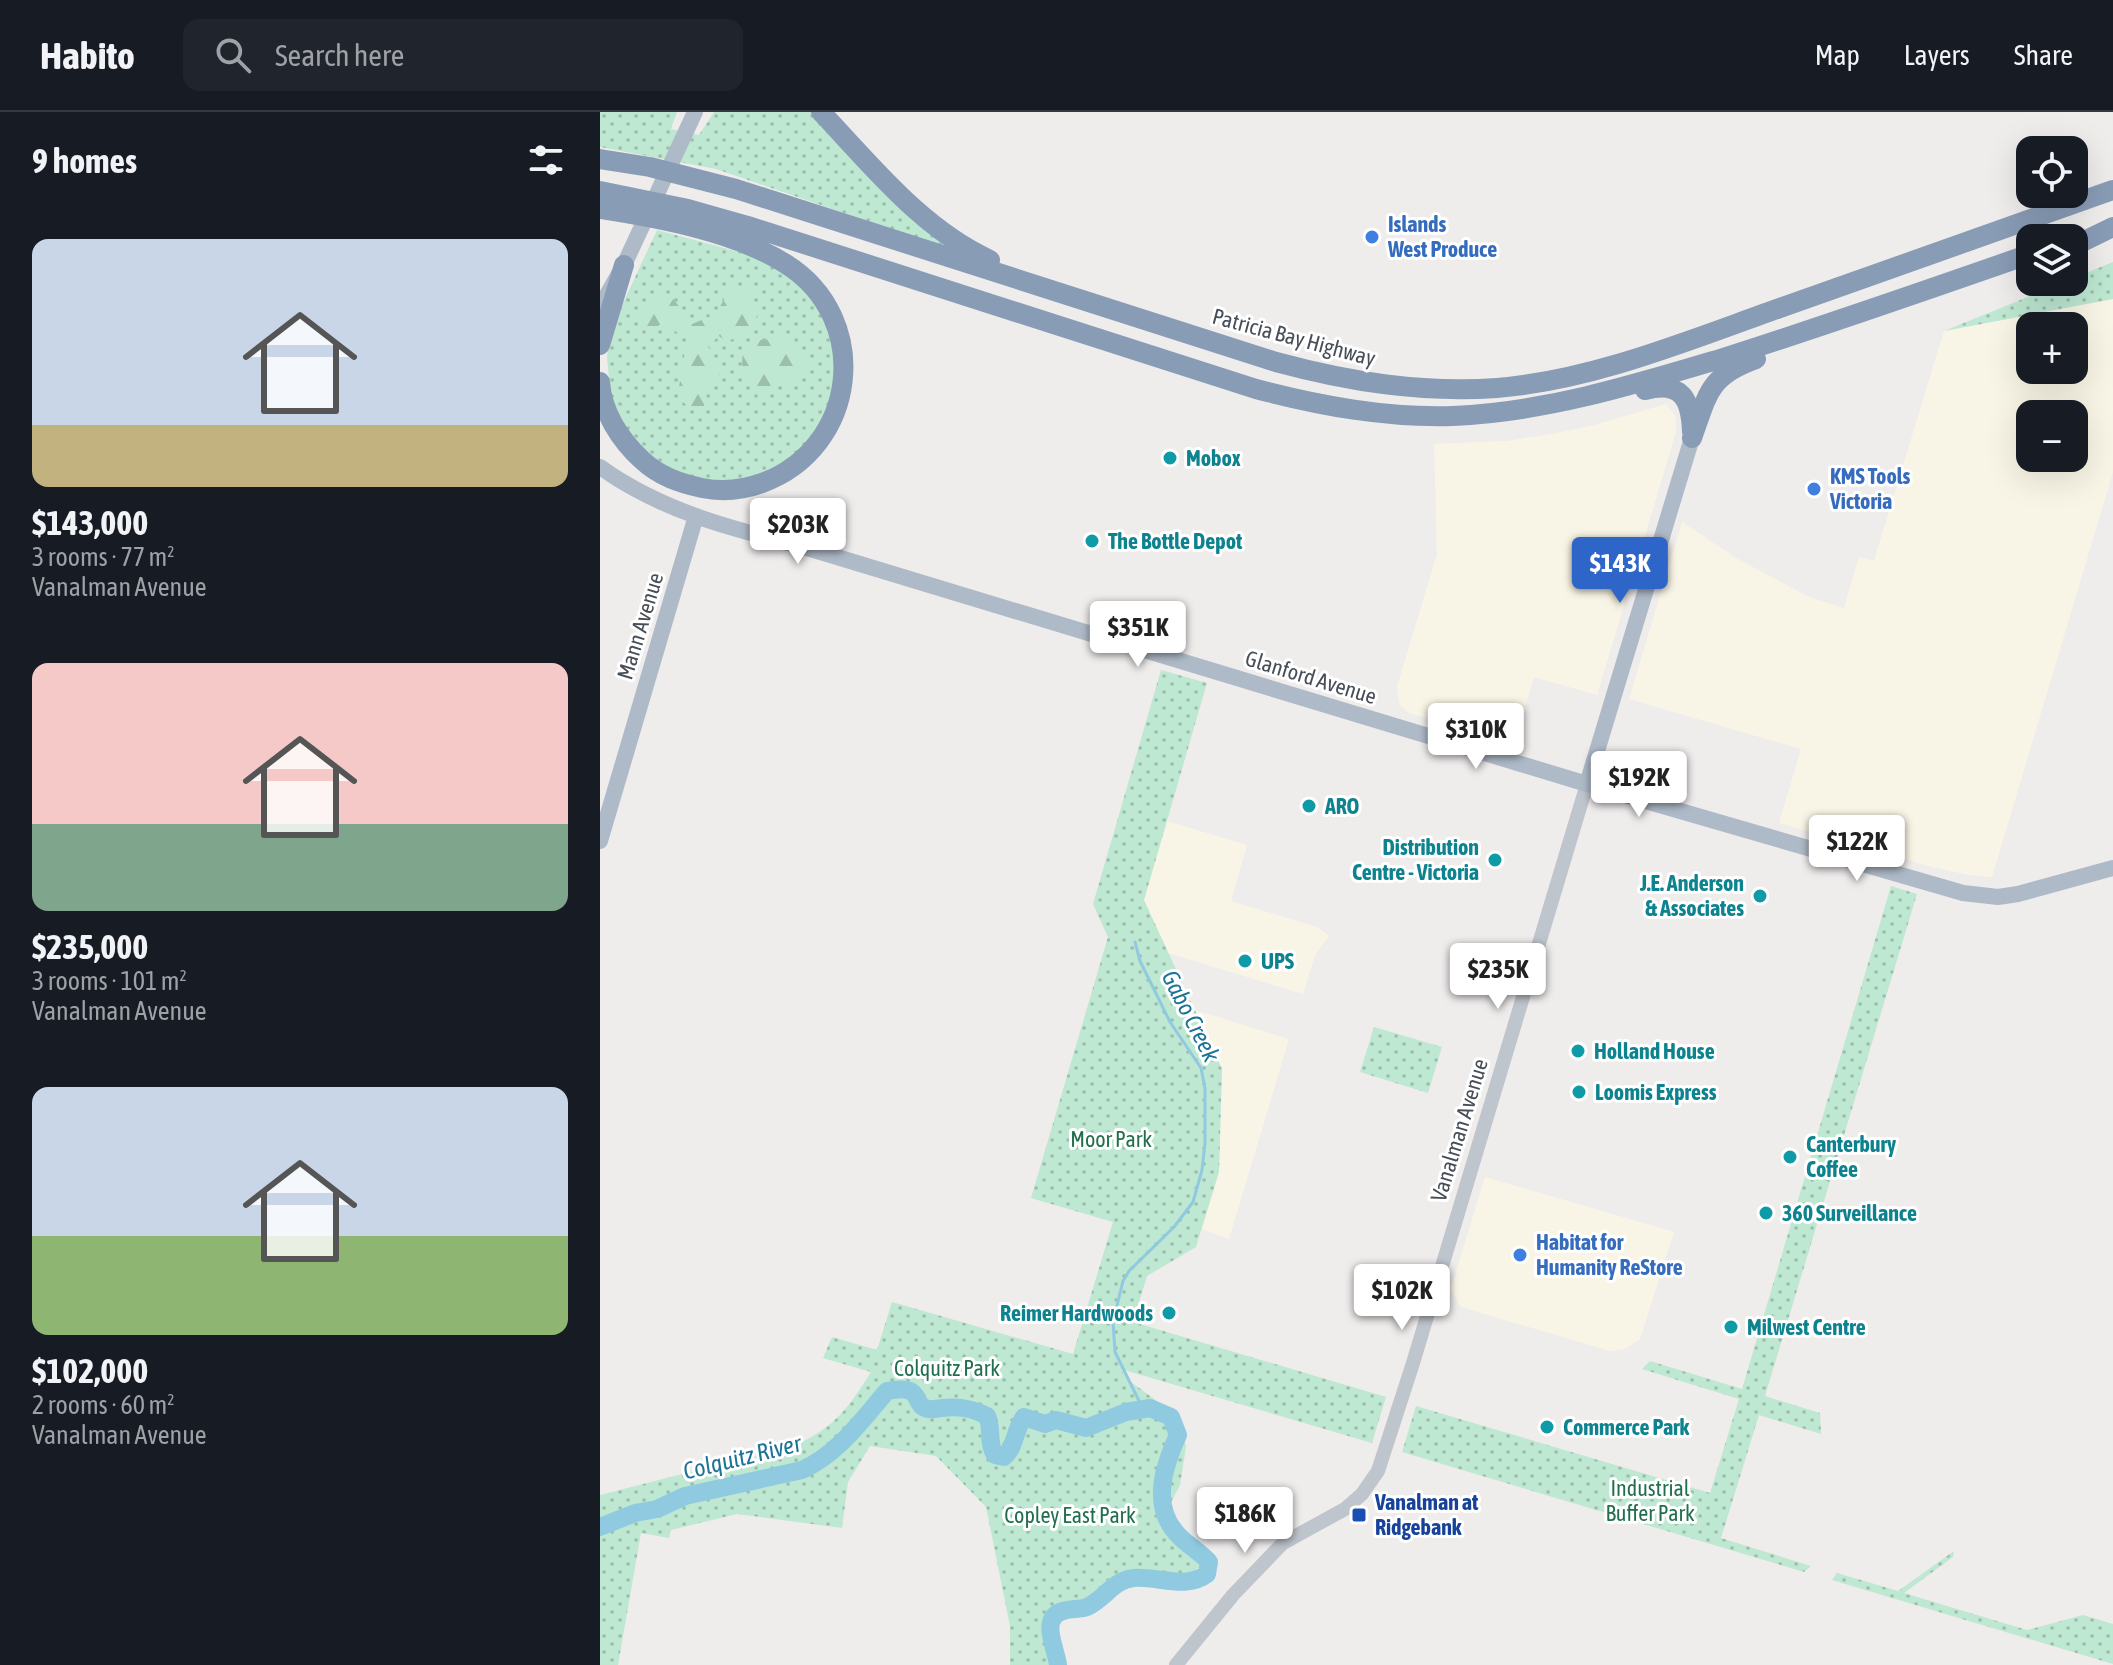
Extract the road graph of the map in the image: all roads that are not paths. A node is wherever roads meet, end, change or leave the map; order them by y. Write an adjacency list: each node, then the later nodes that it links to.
1 (695, 112): 10 (main road)
2 (821, 112): 15 (highway)
3 (600, 159): 15 (highway, Patricia Bay Highway)
4 (2113, 190): 15 (highway, Patricia Bay Highway)
5 (600, 191): 17 (highway)
6 (600, 209): 16 (highway)
7 (2113, 226): 8 (highway); 9 (highway)
8 (2088, 234)
9 (2088, 239)
10 (627, 258): 13 (main road); 14 (highway)
11 (2016, 259): 17 (highway)
12 (2016, 268): 18 (highway)
13 (600, 307)
14 (600, 345)
15 (1276, 362)
16 (600, 382)
17 (1385, 414): 18 (highway)
18 (1692, 438): 21 (main road, Vanalman Avenue)
19 (602, 467): 20 (main road, Glanford Avenue)
20 (696, 516): 21 (main road, Glanford Avenue); 22 (main road, Mann Avenue)
21 (1587, 784): 23 (main road, Glanford Avenue); 24 (street, Vanalman Avenue)
22 (600, 841)
23 (2113, 868)
24 (1176, 1665)

